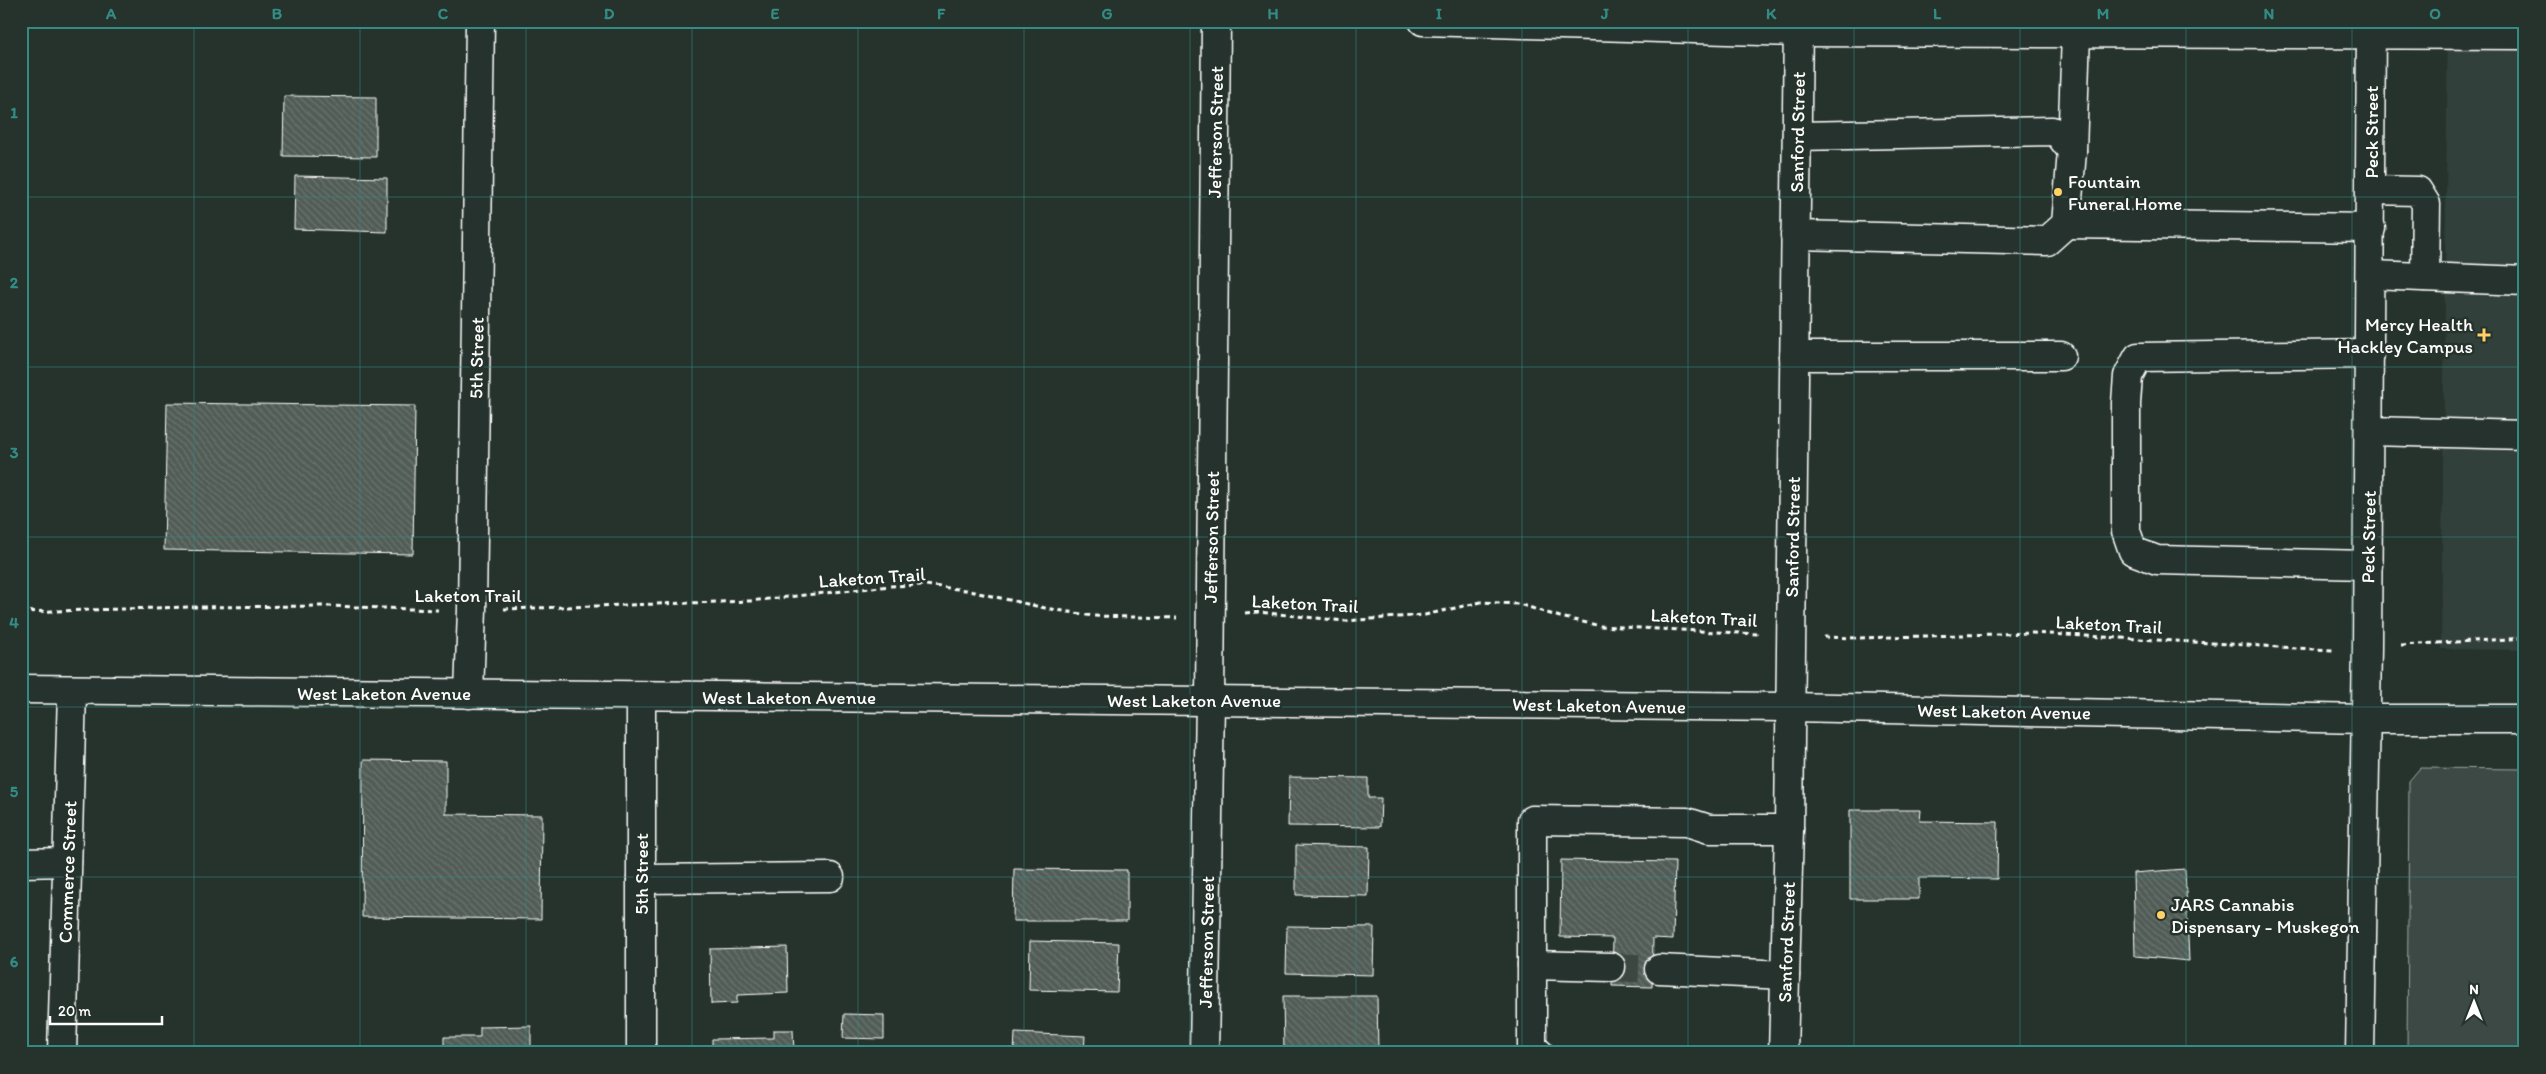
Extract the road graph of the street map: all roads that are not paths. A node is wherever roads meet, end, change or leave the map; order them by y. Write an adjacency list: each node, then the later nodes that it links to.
1 (480, 21): 25 (street, 5th Street)
2 (1216, 21): 27 (street, Jefferson Street)
3 (1423, 21): 4 (street)
4 (1798, 27): 6 (street); 8 (street, Sanford Street)
5 (2371, 27): 6 (street); 7 (street); 10 (street, Peck Street)
6 (2076, 33): 9 (street)
7 (2525, 35)
8 (1797, 136): 9 (street); 13 (street, Sanford Street)
9 (2072, 151): 11 (street)
10 (2370, 190): 12 (street, Peck Street); 15 (street)
11 (2066, 224): 12 (street); 13 (street)
12 (2370, 228): 14 (street, Peck Street)
13 (1796, 235): 18 (street, Sanford Street)
14 (2371, 275): 15 (street); 17 (street, Peck Street)
15 (2425, 277): 16 (street)
16 (2525, 282)
17 (2370, 354): 20 (street, Peck Street); 22 (street)
18 (1794, 356): 19 (street); 28 (street, Sanford Street)
19 (2061, 356)
20 (2369, 431): 21 (street); 22 (street, Peck Street)
21 (2525, 436)
22 (2368, 566): 29 (street, Peck Street)
23 (21, 689): 24 (street, West Laketon Avenue)
24 (72, 691): 25 (street, West Laketon Avenue); 32 (street, Commerce Street)
25 (469, 694): 26 (street, West Laketon Avenue)
26 (641, 696): 27 (street, West Laketon Avenue); 35 (street, 5th Street)
27 (1210, 701): 28 (street, West Laketon Avenue); 42 (street, Jefferson Street)
28 (1790, 707): 29 (street, West Laketon Avenue); 31 (street, Sanford Street)
29 (2366, 719): 30 (street, West Laketon Avenue); 45 (street, Peck Street)
30 (2525, 719)
31 (1789, 829): 36 (street); 39 (street, Sanford Street)
32 (67, 862): 33 (street); 40 (street, Commerce Street)
33 (21, 863)
34 (830, 877): 35 (street)
35 (641, 879): 41 (street, 5th Street)
36 (1532, 964): 37 (street); 43 (street)
37 (1611, 967)
38 (1659, 969): 39 (street)
39 (1785, 974): 44 (street, Sanford Street)
40 (62, 1053)
41 (641, 1053)
42 (1204, 1053)
43 (1539, 1053)
44 (1783, 1053)
45 (2360, 1053)

